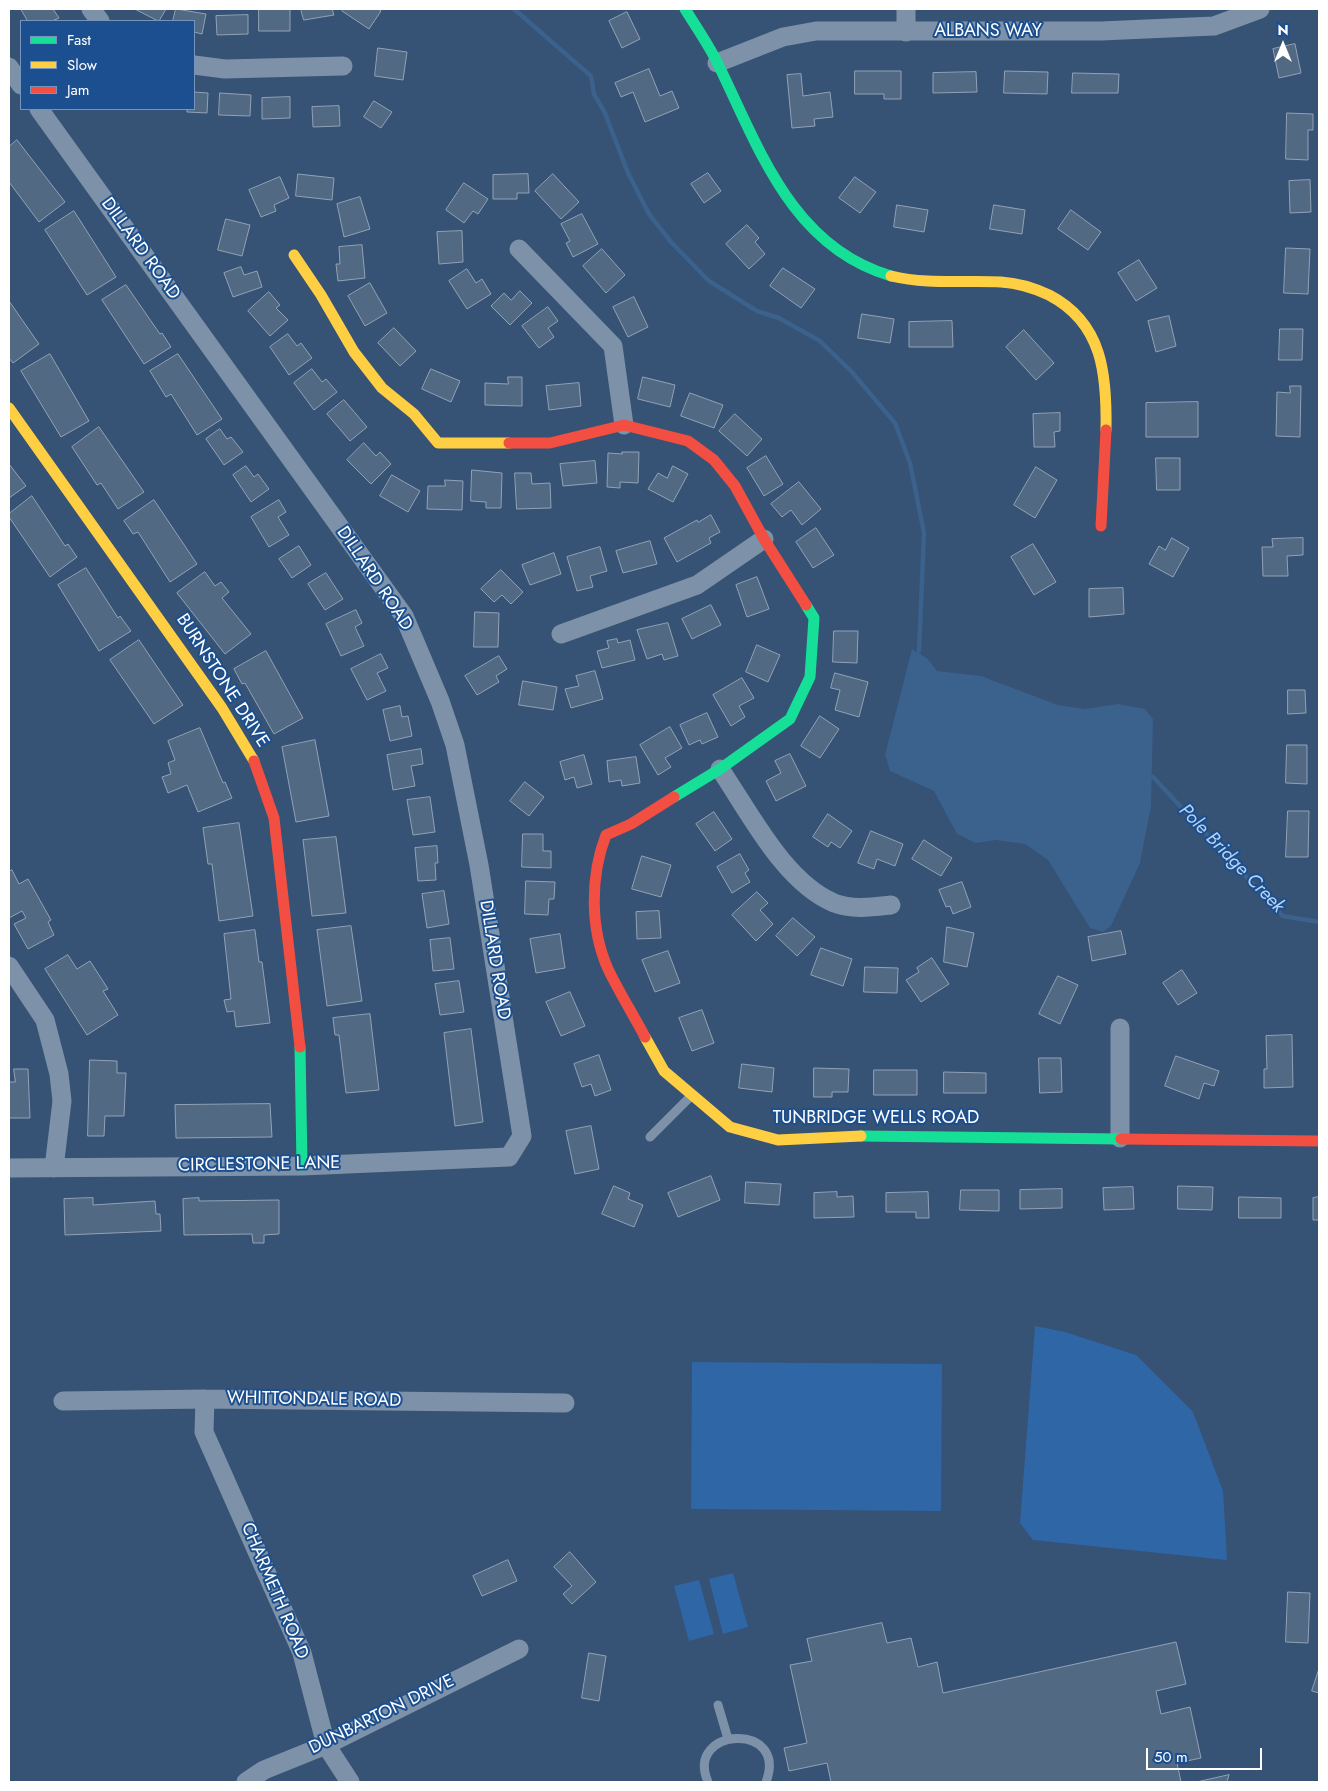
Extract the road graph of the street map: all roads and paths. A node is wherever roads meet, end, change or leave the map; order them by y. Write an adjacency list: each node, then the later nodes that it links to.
1 (91, 9): 5 (street)
2 (685, 9): 7 (street)
3 (906, 9): 6 (street)
4 (1260, 9): 6 (street, ALBANS WAY)
5 (99, 20)
6 (906, 32): 7 (street, ALBANS WAY)
7 (717, 63): 17 (street)
8 (195, 65): 9 (street)
9 (343, 66)
10 (9, 67): 11 (street)
11 (20, 84)
12 (40, 110): 28 (street, DILLARD ROAD)
13 (519, 249): 16 (street)
14 (294, 255): 16 (street, TUNBRIDGE WELLS ROAD)
15 (9, 408): 29 (street, BURNSTONE DRIVE)
16 (624, 425): 18 (street, TUNBRIDGE WELLS ROAD)
17 (1102, 526)
18 (764, 539): 19 (street); 20 (street, TUNBRIDGE WELLS ROAD)
19 (561, 634)
20 (720, 769): 21 (street); 24 (street, TUNBRIDGE WELLS ROAD)
21 (891, 905)
22 (9, 966): 31 (street)
23 (1120, 1028): 26 (street)
24 (692, 1094): 25 (lane); 26 (street, TUNBRIDGE WELLS ROAD)
25 (650, 1137)
26 (1120, 1138): 27 (street, TUNBRIDGE WELLS ROAD)
27 (1319, 1140)
28 (509, 1157): 29 (street, CIRCLESTONE LANE)
29 (302, 1166): 31 (street, CIRCLESTONE LANE)
30 (9, 1168): 31 (street, CIRCLESTONE LANE)
31 (54, 1168)
32 (205, 1399): 33 (street, WHITTONDALE ROAD); 34 (street, WHITTONDALE ROAD); 38 (street, CHARMETH ROAD)
33 (63, 1401)
34 (565, 1402)
35 (519, 1648): 38 (street, DUNBARTON DRIVE)
36 (718, 1705): 37 (lane)
37 (728, 1739): 41 (lane); 42 (lane)
38 (326, 1745): 39 (street, DUNBARTON DRIVE); 40 (street, CHARMETH ROAD)
39 (246, 1782)
40 (350, 1782)
41 (708, 1782)
42 (766, 1782)

